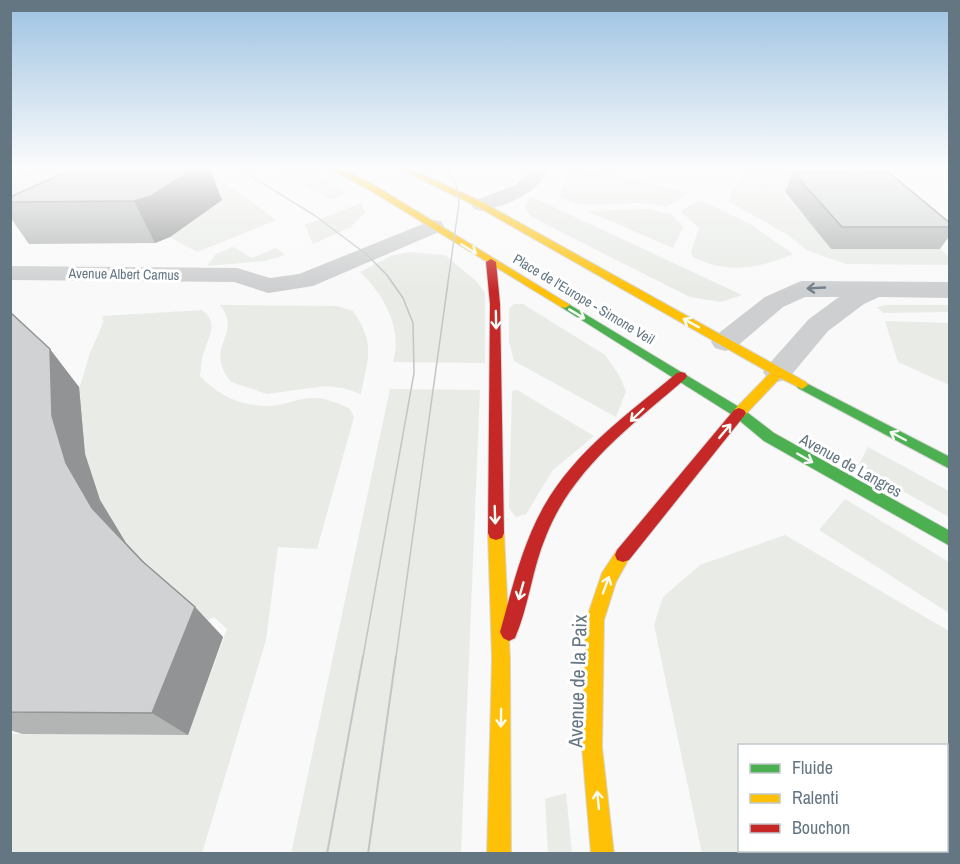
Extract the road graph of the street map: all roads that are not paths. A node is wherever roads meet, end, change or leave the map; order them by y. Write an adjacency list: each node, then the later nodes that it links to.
1 (425, 209): 4 (main road)
2 (438, 209): 4 (main road)
3 (473, 209): 10 (main road, Place de l'Europe - Simone Veil, one-way to 3)
4 (433, 213): 5 (main road, Place de l'Europe - Simone Veil, one-way to 5); 7 (street, Avenue Albert Camus); 7 (street, Avenue Albert Camus)
5 (491, 262): 12 (main road, Place de l'Europe - Simone Veil, one-way to 12); 16 (main road, one-way to 16)
6 (10, 273): 7 (street, Avenue Albert Camus)
7 (237, 275)
8 (875, 290): 9 (street); 10 (street, one-way to 10); 11 (street)
9 (950, 290)
10 (721, 345): 11 (main road, Place de l'Europe - Simone Veil)
11 (778, 372): 13 (main road, Avenue de la Paix); 14 (main road, one-way to 11)
12 (685, 373): 13 (main road, Place de l'Europe - Simone Veil); 16 (main road, one-way to 16)
13 (739, 413): 15 (main road, Avenue de Langres, one-way to 15); 18 (main road, Avenue de la Paix, one-way to 13)
14 (950, 464)
15 (950, 539)
16 (501, 659): 17 (main road, one-way to 17)
17 (499, 854)
18 (603, 854)

